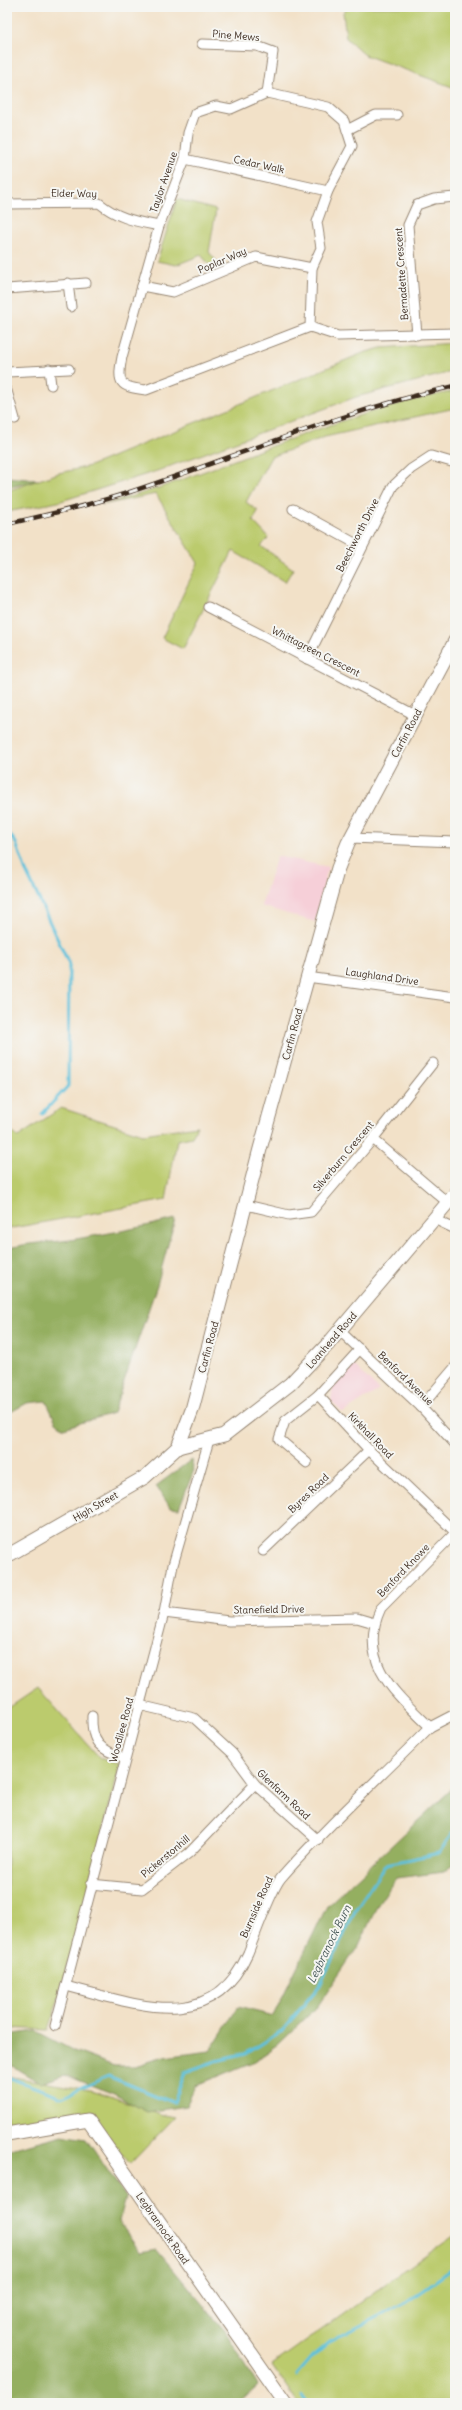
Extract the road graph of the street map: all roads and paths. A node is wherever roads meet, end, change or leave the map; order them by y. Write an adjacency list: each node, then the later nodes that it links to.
1 (202, 44): 2 (street, Pine Mews)
2 (267, 93): 4 (street); 5 (street, Taylor Avenue)
3 (397, 115): 4 (street)
4 (347, 130): 6 (street)
5 (185, 159): 6 (street, Cedar Walk); 9 (street, Taylor Avenue)
6 (328, 191): 10 (street)
7 (455, 197): 18 (street, Bernadette Crescent)
8 (7, 204): 9 (street, Elder Way)
9 (159, 226): 13 (street, Taylor Avenue)
10 (312, 268): 13 (street, Poplar Way); 16 (street)
11 (68, 283): 12 (street); 14 (street); 15 (street)
12 (86, 283)
13 (142, 286): 16 (street, Taylor Avenue)
14 (7, 289)
15 (71, 307)
16 (310, 327): 18 (street)
17 (455, 333): 18 (street)
18 (417, 335)
19 (69, 368): 20 (street)
20 (50, 369): 21 (street); 22 (street)
21 (7, 372)
22 (51, 385)
23 (7, 391): 24 (street)
24 (15, 419)
25 (455, 463): 27 (street, Beechworth Drive)
26 (293, 509): 27 (street)
27 (362, 547): 30 (street, Beechworth Drive)
28 (208, 607): 30 (street, Whittagreen Crescent)
29 (455, 641): 31 (main road, Carfin Road)
30 (307, 659): 31 (street, Whittagreen Crescent)
31 (415, 715): 32 (main road, Carfin Road)
32 (351, 838): 33 (street); 34 (main road, Carfin Road)
33 (455, 842)
34 (307, 977): 35 (street, Laughland Drive); 39 (main road, Carfin Road)
35 (455, 997)
36 (433, 1063): 37 (street, Silverburn Crescent)
37 (373, 1139): 38 (street); 39 (street, Silverburn Crescent)
38 (451, 1198): 40 (main road, Loanhead Road)
39 (246, 1205): 49 (main road, Carfin Road)
40 (434, 1219): 41 (street); 42 (main road, Loanhead Road)
41 (455, 1229)
42 (340, 1331): 43 (street, Benford Avenue); 47 (main road, Loanhead Road)
43 (360, 1349): 45 (street); 46 (street, Benford Avenue)
44 (455, 1366): 46 (street)
45 (318, 1395): 50 (street, Kirkhall Road); 51 (street)
46 (421, 1407): 48 (street, Benford Avenue)
47 (209, 1440): 49 (main road, Loanhead Road); 55 (street, Woodilee Road)
48 (455, 1444)
49 (178, 1447): 54 (main road, High Street)
50 (369, 1450): 52 (street, Kirkhall Road); 53 (street, Byres Road)
51 (306, 1463)
52 (455, 1532): 56 (street, Benford Knowe)
53 (263, 1551)
54 (7, 1556)
55 (164, 1613): 56 (street, Stanefield Drive); 57 (street, Woodilee Road)
56 (374, 1623): 60 (street, Benford Knowe)
57 (139, 1705): 61 (street, Woodilee Road); 62 (street, Glenfarm Road)
58 (455, 1714): 60 (street, Burnside Road)
59 (92, 1716): 61 (street)
60 (430, 1728): 63 (street, Burnside Road)
61 (125, 1758): 64 (street, Woodilee Road)
62 (254, 1784): 63 (street, Glenfarm Road); 64 (street, Pickerstonhill)
63 (318, 1840): 65 (street, Burnside Road)
64 (91, 1884): 65 (street, Woodilee Road)
65 (66, 1986): 66 (street, Woodilee Road)
66 (55, 2026)
67 (7, 2134): 68 (main road, Legbrannock Road)
68 (286, 2403)

